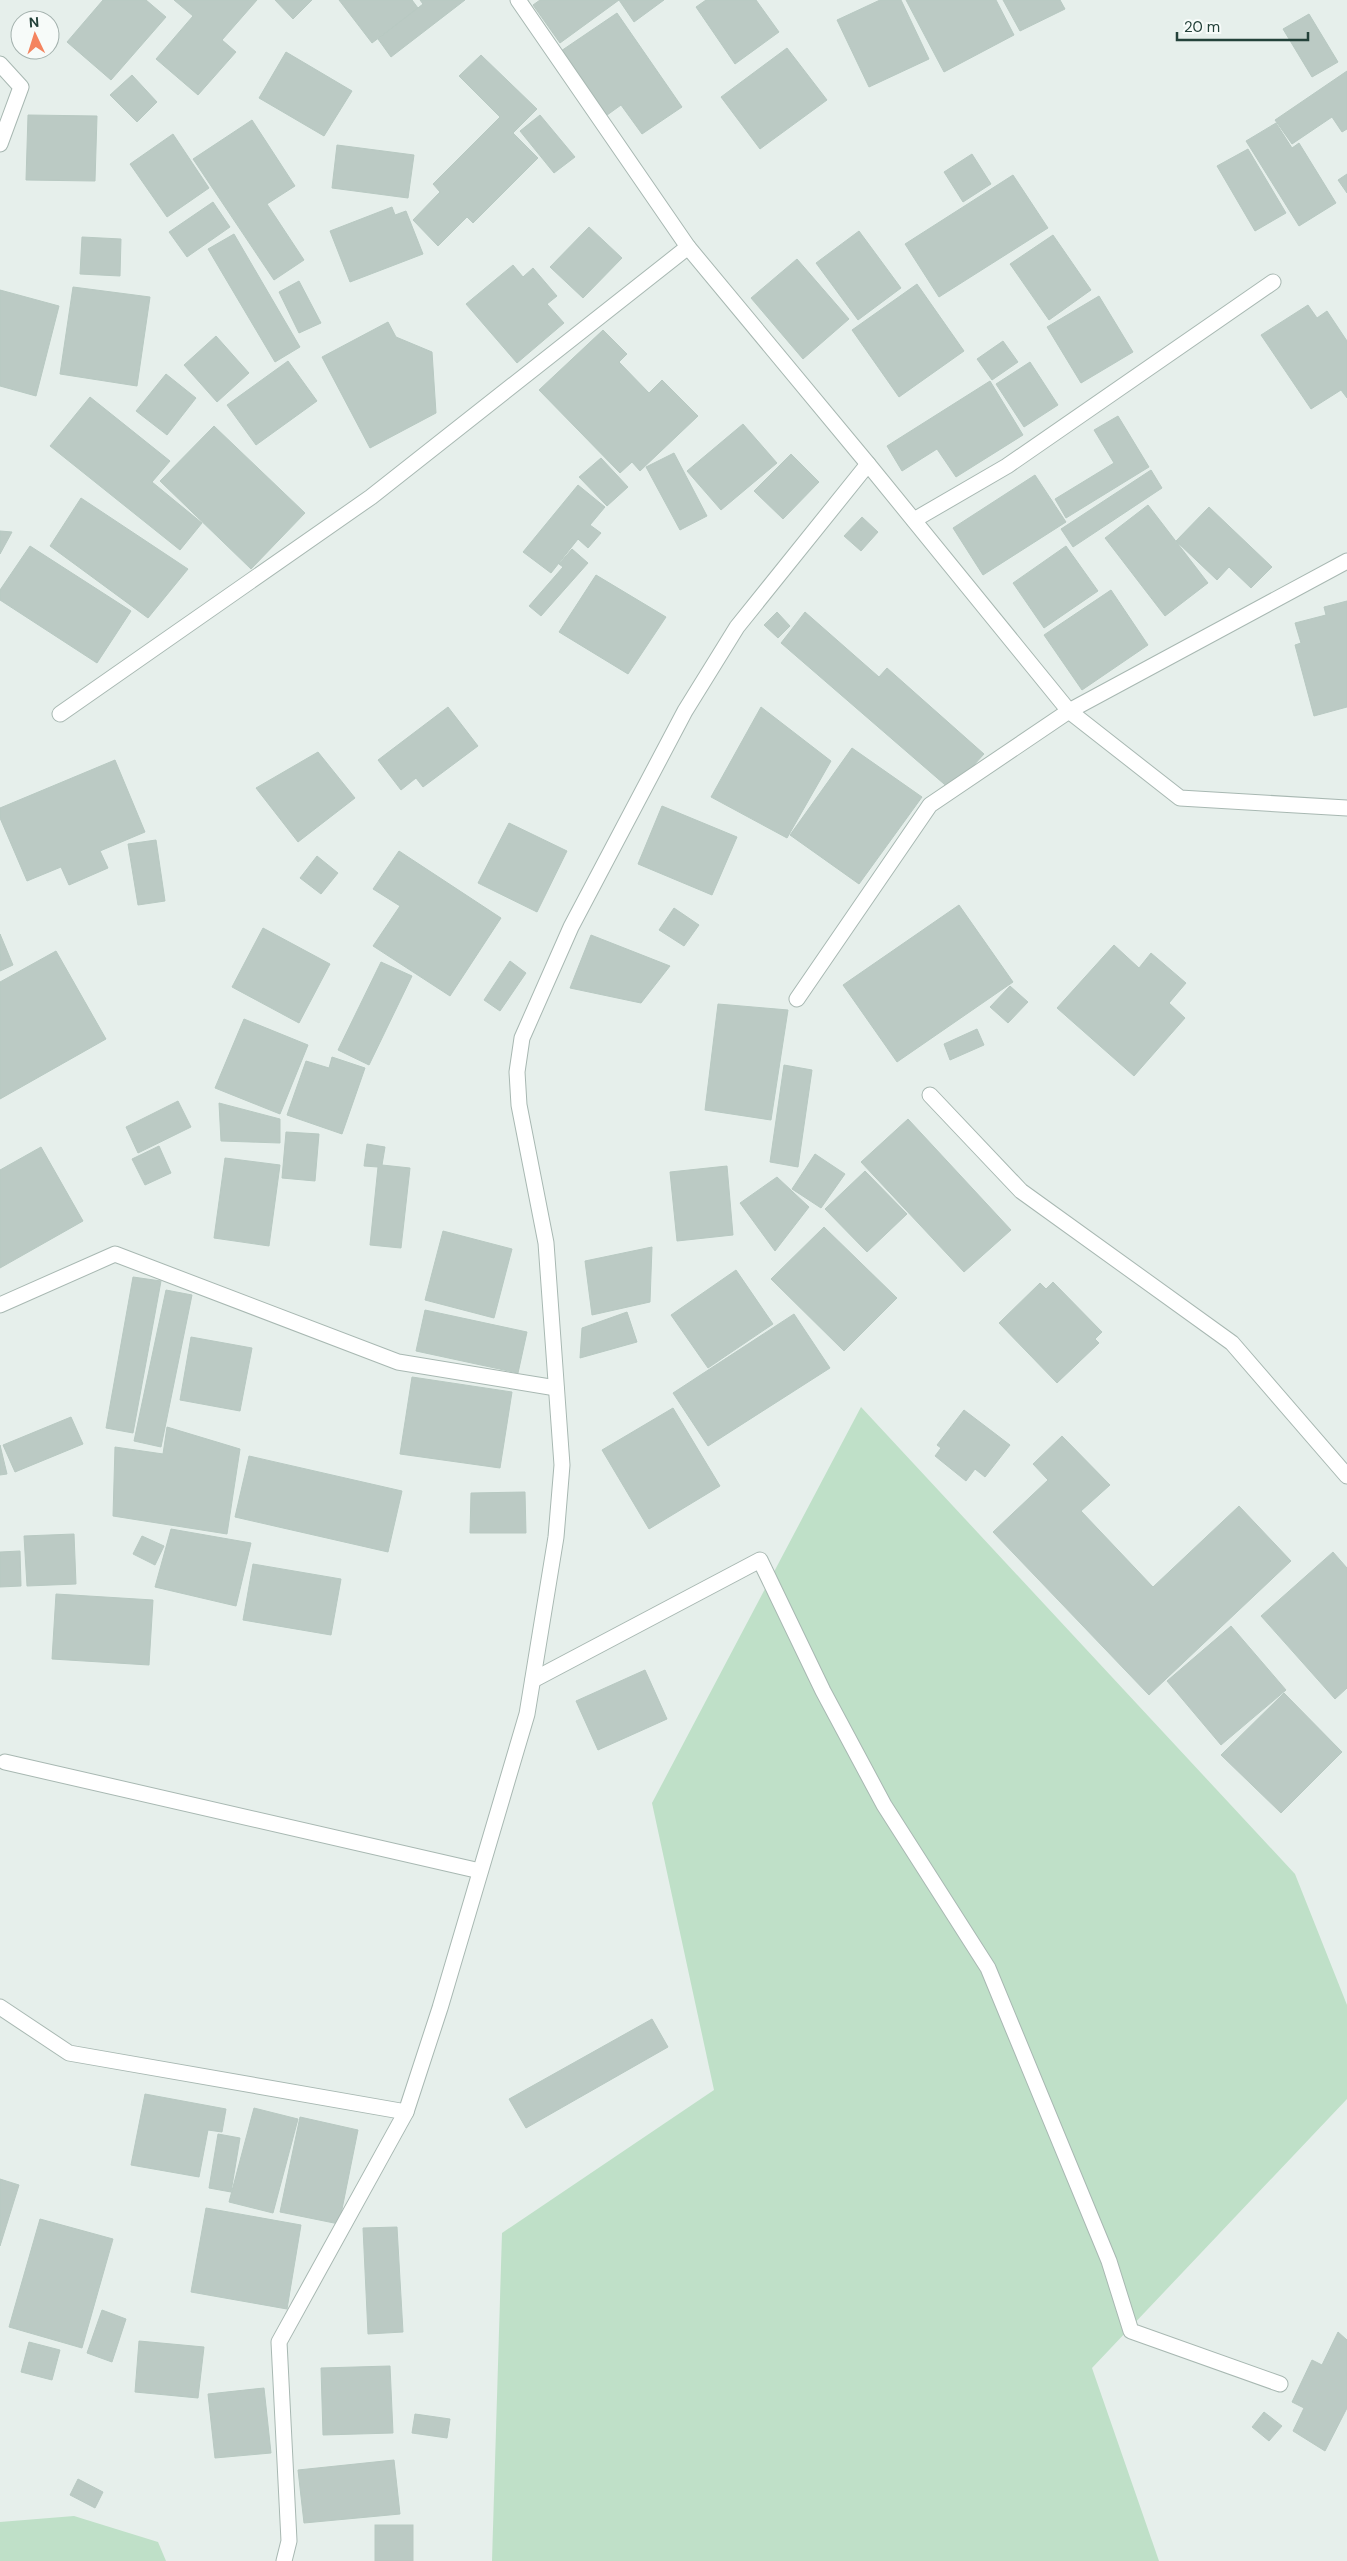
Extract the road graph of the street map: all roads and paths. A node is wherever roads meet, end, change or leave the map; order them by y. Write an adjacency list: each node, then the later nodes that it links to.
1 (518, 0): 4 (street)
2 (0, 64): 3 (street)
3 (0, 144)
4 (688, 247): 6 (street); 10 (street)
5 (1273, 282): 7 (street)
6 (868, 464): 7 (street); 15 (street)
7 (914, 520): 9 (street)
8 (1347, 561): 9 (street)
9 (1069, 711): 11 (street); 12 (street)
10 (60, 714)
11 (1347, 808)
12 (797, 999)
13 (930, 1095): 16 (street)
14 (0, 1305): 15 (street)
15 (556, 1388): 17 (street)
16 (1347, 1476)
17 (533, 1680): 19 (street); 22 (street)
18 (5, 1762): 19 (street)
19 (480, 1872): 21 (street)
20 (0, 2007): 21 (street)
21 (406, 2112): 23 (street)
22 (1280, 2384)
23 (284, 2561)

